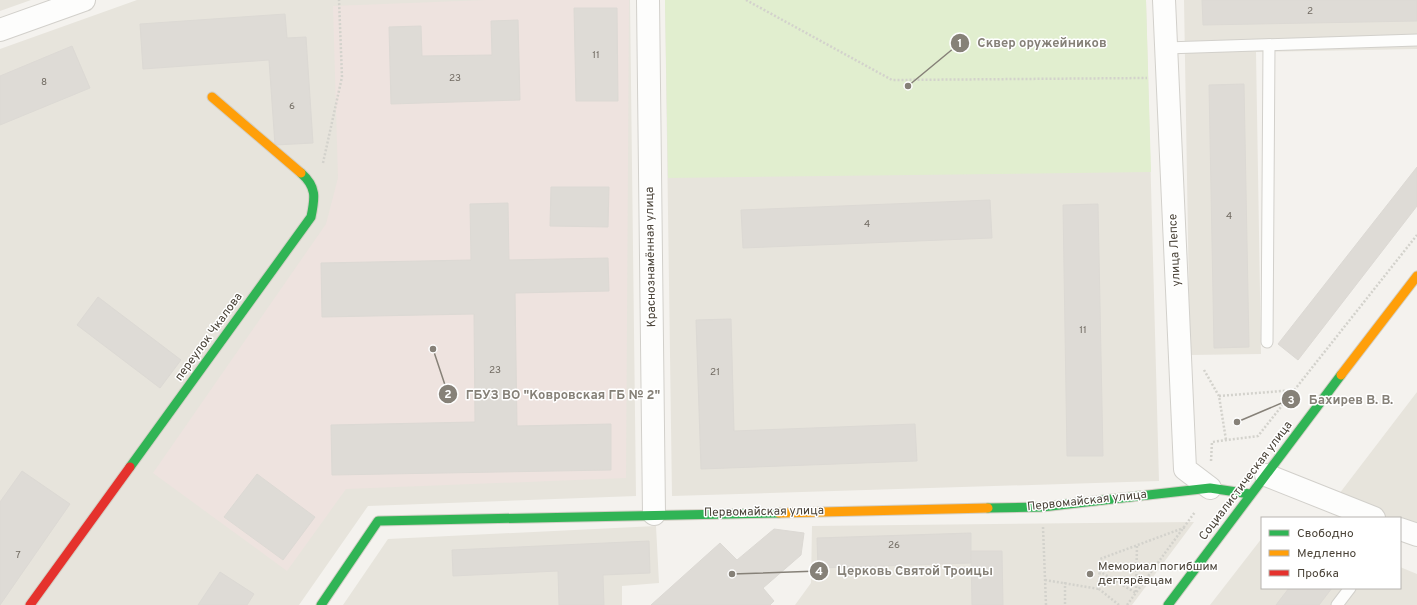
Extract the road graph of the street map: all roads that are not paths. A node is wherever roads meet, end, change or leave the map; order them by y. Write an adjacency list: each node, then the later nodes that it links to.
1 (84, 0): 4 (street)
2 (648, 0): 14 (street, Краснознамённая улица)
3 (1164, 0): 7 (street, улица Лепсе)
4 (0, 30)
5 (1417, 40): 6 (lane)
6 (1269, 45): 7 (lane); 10 (lane)
7 (1166, 48): 12 (street, улица Лепсе)
8 (212, 97): 19 (street, переулок Чкалова)
9 (1417, 276): 11 (street, Социалистическая улица)
10 (1267, 342)
11 (1266, 474): 13 (street, Социалистическая улица); 15 (street)
12 (1210, 488): 13 (street, Первомайская улица); 14 (street, Первомайская улица)
13 (1250, 494): 21 (street, Социалистическая улица)
14 (654, 514): 20 (street, Первомайская улица)
15 (1372, 517)
16 (1401, 529): 17 (street)
17 (1417, 535)
18 (1349, 589): 22 (lane)
19 (30, 605)
20 (320, 605)
21 (1168, 605)
22 (1337, 605)

